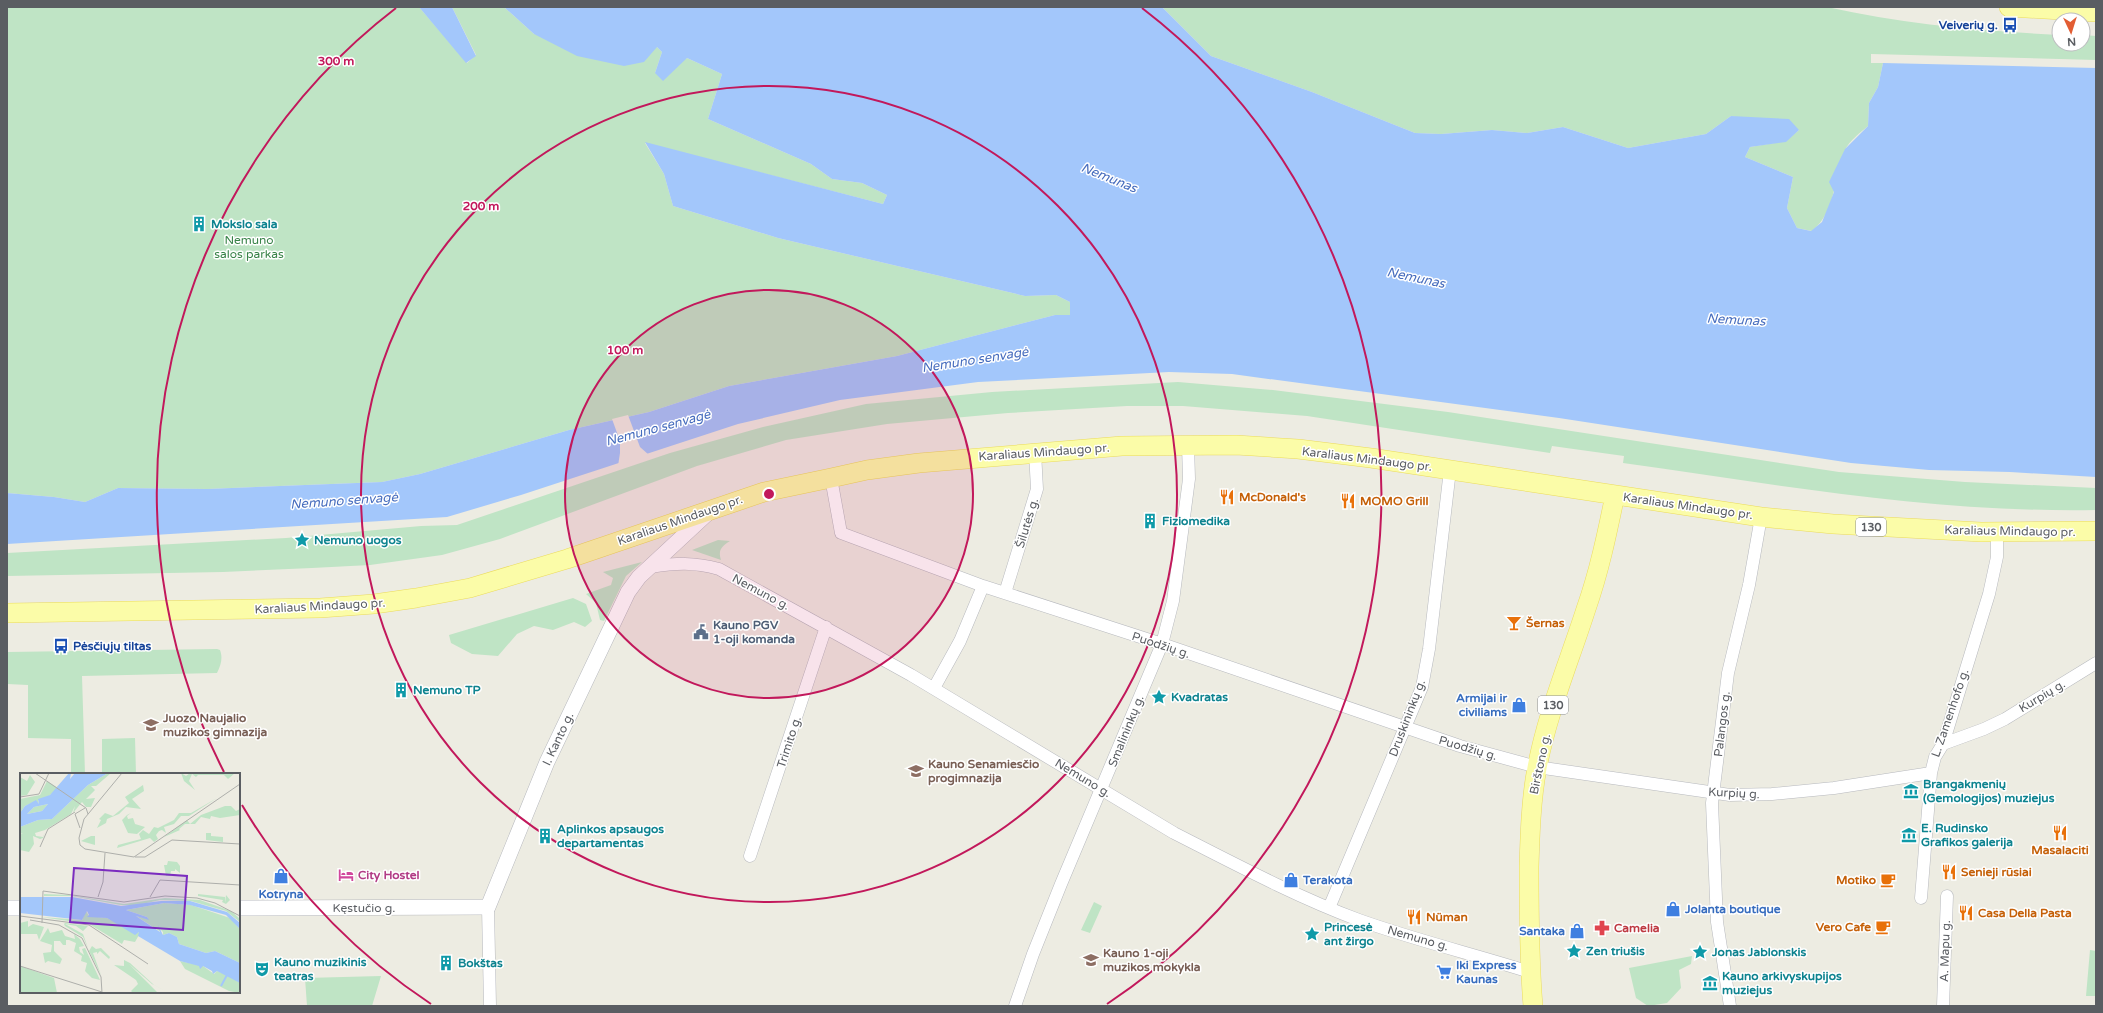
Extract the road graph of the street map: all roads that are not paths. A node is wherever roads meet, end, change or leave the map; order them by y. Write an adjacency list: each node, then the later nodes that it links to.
1 (2009, 7): 2 (main road)
2 (2096, 12)
3 (1188, 445): 4 (main road, Karaliaus Mindaugo pr.); 5 (main road, Karaliaus Mindaugo pr.); 17 (street, Smalininkų g.)
4 (1035, 452): 6 (main road, Karaliaus Mindaugo pr.); 14 (street, Šilutės g.)
5 (1450, 470): 7 (main road, Karaliaus Mindaugo pr.); 20 (street, Druskininkų g.)
6 (831, 478): 8 (main road, Karaliaus Mindaugo pr.); 13 (street, Puodžių g.)
7 (1615, 495): 9 (main road, Karaliaus Mindaugo pr. / 130); 22 (main road, Birštono g. / 130)
8 (712, 509): 12 (street, I. Kanto g.); 15 (main road, Karaliaus Mindaugo pr.)
9 (1761, 517): 11 (main road, Karaliaus Mindaugo pr. / 130); 25 (street, Palangos g.)
10 (2096, 531): 11 (main road, Karaliaus Mindaugo pr. / 130)
11 (1997, 532): 21 (street, L. Zamenhofo g.)
12 (650, 567): 16 (street, Nemuno g.); 29 (street, I. Kanto g.)
13 (983, 586): 14 (street, Puodžių g.); 19 (street)
14 (1005, 593): 17 (street, Puodžių g.)
15 (7, 613)
16 (826, 627): 19 (street, Nemuno g.); 26 (street, Trimito g.)
17 (1162, 644): 20 (street, Puodžių g.); 24 (street, Smalininkų g.)
18 (2096, 663): 21 (street, Kurpių g.)
19 (934, 688): 24 (street, Nemuno g.)
20 (1405, 728): 22 (street, Puodžių g.); 33 (street, Druskininkų g.)
21 (1943, 744): 23 (street, L. Zamenhofo g.)
22 (1537, 767): 25 (street, Kurpių g.); 34 (main road, Birštono g. / 130)
23 (1931, 773): 25 (street, Kurpių g.); 28 (street, L. Zamenhofo g.)
24 (1102, 790): 33 (street, Nemuno g.); 36 (street, Smalininkų g.)
25 (1714, 793): 38 (street, Palangos g.)
26 (750, 856)
27 (1947, 896): 39 (street, A. Mapu g.)
28 (1921, 898)
29 (488, 907): 32 (street, Kęstučio g.); 35 (street, I. Kanto g.)
30 (7, 908): 31 (street)
31 (20, 908)
32 (240, 908)
33 (1329, 908): 34 (street, Nemuno g.)
34 (1530, 972): 37 (main road, 130)
35 (490, 1006)
36 (1016, 1006)
37 (1533, 1006)
38 (1730, 1006)
39 (1943, 1006)

